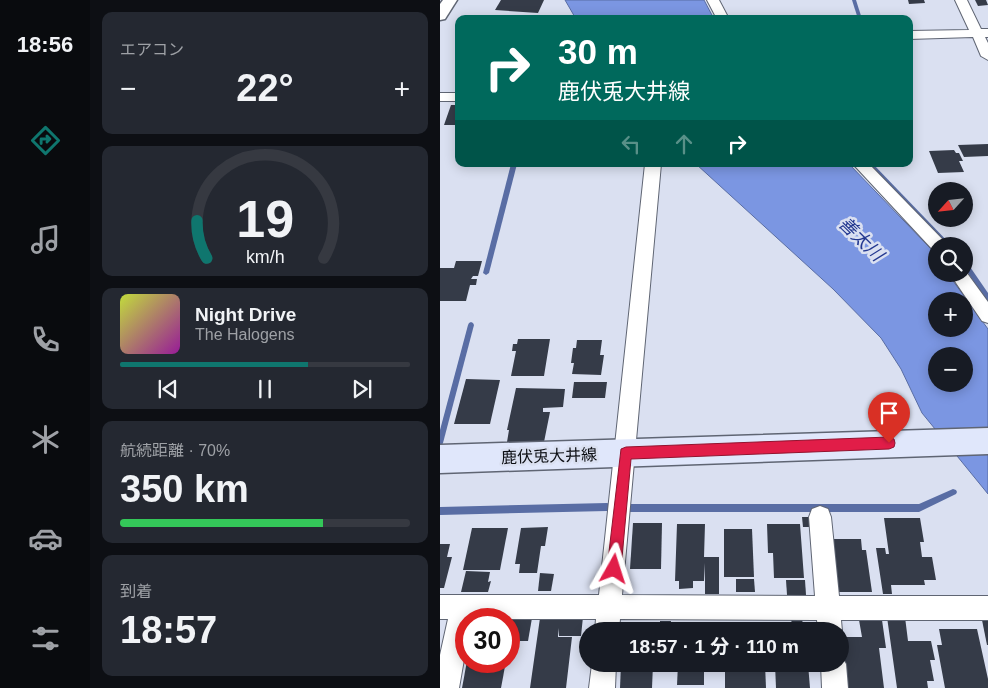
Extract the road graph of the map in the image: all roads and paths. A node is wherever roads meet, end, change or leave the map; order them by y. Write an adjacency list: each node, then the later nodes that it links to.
1 (450, 0): 5 (street)
2 (713, 0): 4 (street)
3 (961, 0): 6 (street)
4 (721, 15)
5 (440, 16)
6 (983, 33): 7 (street); 8 (street)
7 (913, 35)
8 (988, 56)
9 (440, 97): 10 (street)
10 (455, 97)
11 (653, 167): 17 (street)
12 (863, 167): 13 (street)
13 (929, 237)
14 (965, 282): 15 (street)
15 (988, 316)
16 (988, 441): 17 (main road, 鹿伏兎大井線)
17 (626, 453): 18 (main road, 鹿伏兎大井線); 21 (street)
18 (440, 459)
19 (820, 517): 22 (street)
20 (451, 607): 21 (street); 28 (street)
21 (610, 608): 22 (street); 24 (street)
22 (828, 608): 23 (street); 25 (street)
23 (988, 608)
24 (609, 622)
25 (829, 622)
26 (603, 672): 29 (street)
27 (834, 672): 30 (street)
28 (446, 688)
29 (602, 688)
30 (835, 688)

